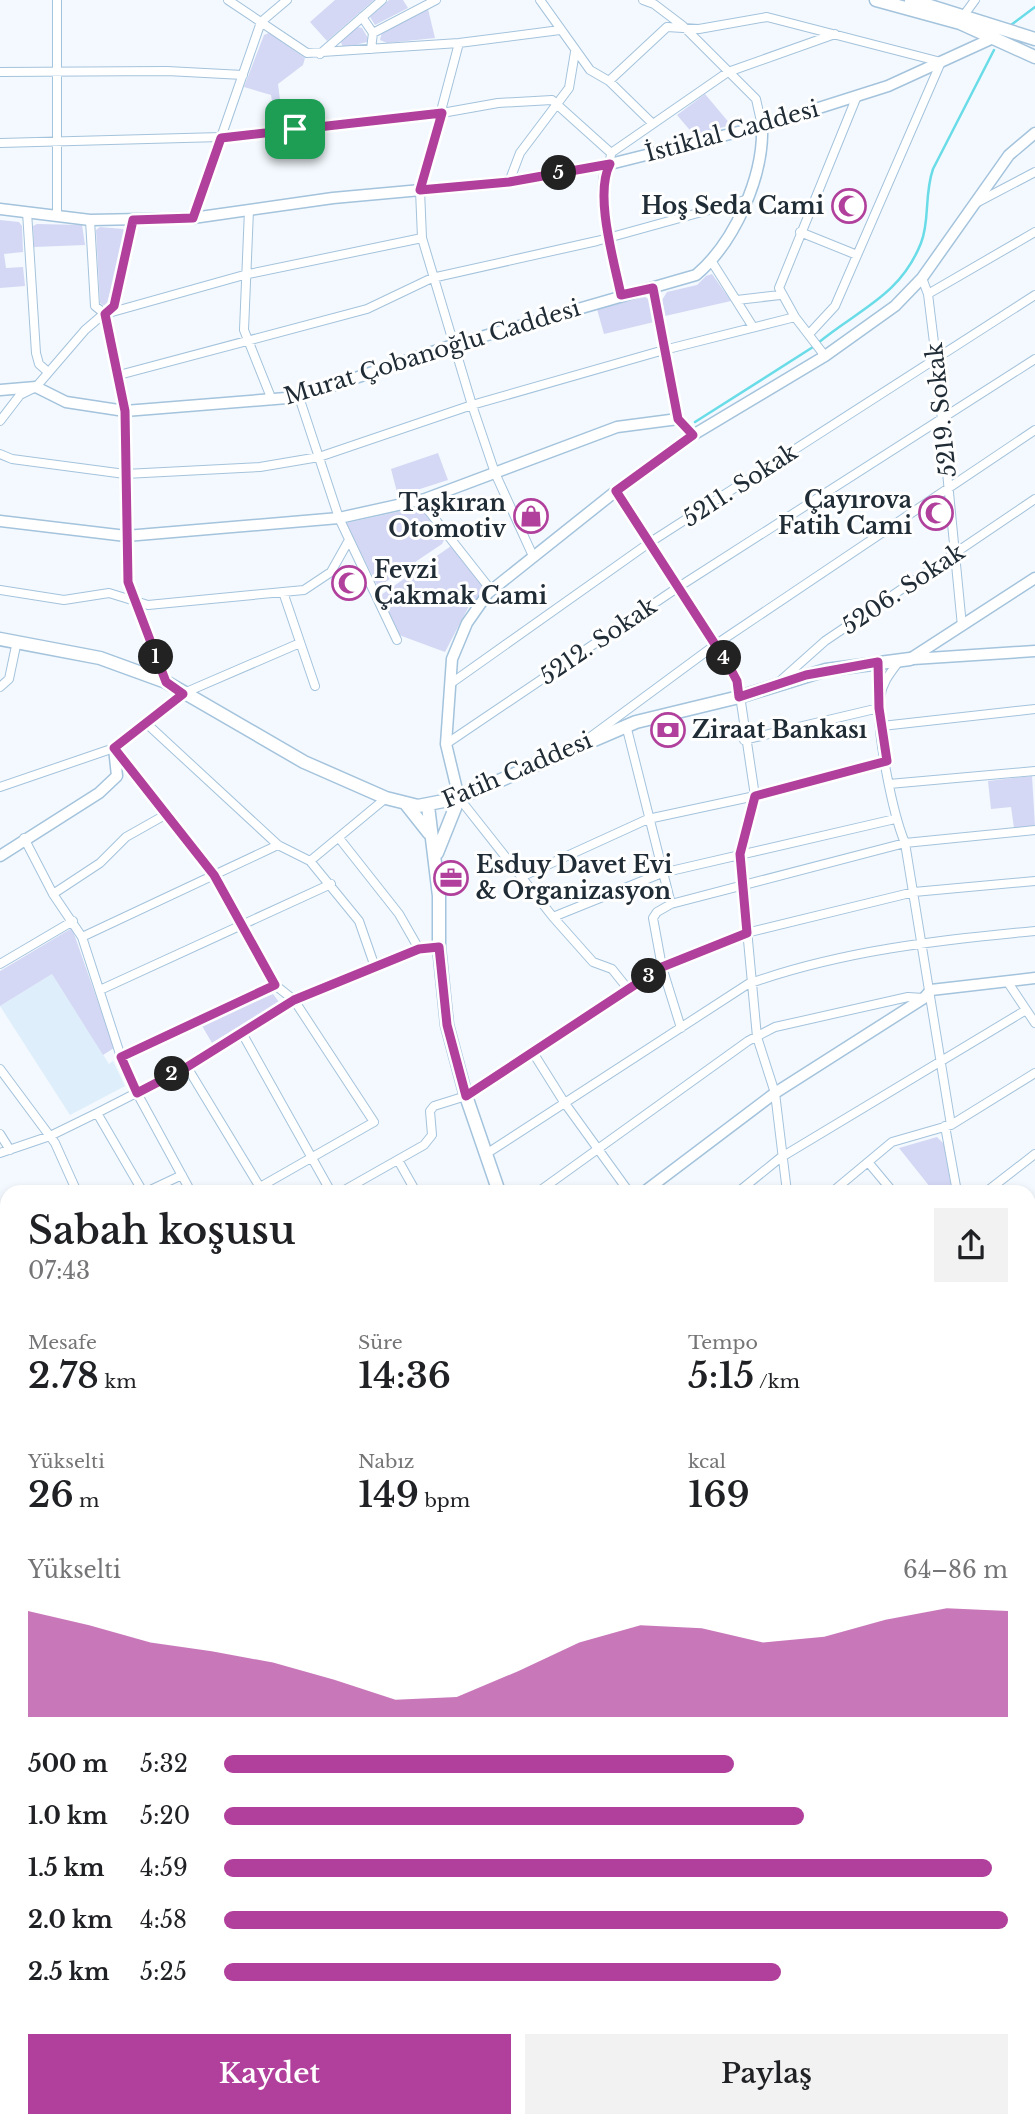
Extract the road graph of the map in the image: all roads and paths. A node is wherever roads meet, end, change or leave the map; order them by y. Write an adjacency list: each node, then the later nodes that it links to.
1 (57, 0): 27 (street)
2 (228, 0): 13 (street)
3 (287, 0): 13 (street)
4 (382, 0): 12 (street)
5 (436, 0): 16 (street)
6 (540, 0): 15 (street)
7 (643, 0): 14 (street)
8 (876, 0): 18 (main road)
9 (911, 0): 11 (main road)
10 (975, 0): 11 (street)
11 (964, 15): 19 (main road)
12 (362, 17): 16 (street); 23 (street)
13 (261, 22): 23 (street); 29 (street)
14 (683, 26): 17 (street); 28 (street); 30 (street)
15 (560, 30): 20 (street); 22 (street)
16 (373, 33): 21 (street)
17 (837, 34): 25 (street); 28 (street)
18 (993, 38): 24 (main road); 25 (street, İstiklal Caddesi)
19 (1035, 39)
20 (459, 43): 21 (street); 33 (street)
21 (371, 49): 23 (street)
22 (575, 52): 30 (street); 32 (street)
23 (320, 54)
24 (1035, 57)
25 (941, 62): 31 (street, İstiklal Caddesi); 57 (street)
26 (0, 72): 27 (street)
27 (57, 72): 29 (street); 39 (street)
28 (728, 72): 34 (street); 35 (street)
29 (243, 75): 37 (street)
30 (608, 81): 34 (street)
31 (857, 96): 35 (street, İstiklal Caddesi); 53 (street)
32 (558, 104): 33 (street); 40 (street); 42 (street)
33 (442, 113): 37 (street); 43 (street)
34 (653, 124): 40 (street)
35 (762, 126): 40 (street, İstiklal Caddesi); 44 (street, Murat Çobanoğlu Caddesi)
36 (1035, 133): 45 (street)
37 (221, 138): 39 (street); 50 (street)
38 (0, 143): 39 (street)
39 (57, 143): 49 (street)
40 (611, 159): 42 (street, İstiklal Caddesi); 55 (street)
41 (1035, 172): 45 (street)
42 (509, 182): 43 (street, İstiklal Caddesi)
43 (420, 190): 47 (street, İstiklal Caddesi); 56 (street)
44 (745, 200): 55 (street); 58 (street, Murat Çobanoğlu Caddesi)
45 (974, 204): 61 (street)
46 (0, 209): 48 (street, İstiklal Caddesi)
47 (249, 210): 50 (street, İstiklal Caddesi); 59 (street)
48 (27, 212): 49 (street, İstiklal Caddesi); 78 (street)
49 (57, 216): 51 (street, İstiklal Caddesi)
50 (193, 218): 52 (street, İstiklal Caddesi)
51 (90, 220): 52 (street, İstiklal Caddesi); 68 (street)
52 (133, 220): 68 (street)
53 (800, 232): 57 (street); 65 (street)
54 (1035, 232): 63 (street)
55 (610, 237): 60 (street); 64 (street)
56 (422, 238): 59 (street); 60 (street)
57 (857, 255): 71 (street)
58 (712, 262): 62 (street, Murat Çobanoğlu Caddesi); 67 (street)
59 (244, 275): 68 (street); 72 (street)
60 (432, 278): 72 (street); 73 (street)
61 (922, 278): 63 (street, 5219. Sokak); 75 (street)
62 (653, 288): 64 (street, Murat Çobanoğlu Caddesi); 74 (street)
63 (928, 294): 76 (street, 5219. Sokak)
64 (621, 295): 73 (street, Murat Çobanoğlu Caddesi)
65 (780, 295): 67 (street); 69 (street)
66 (1035, 295): 76 (street, 5211. Sokak)
67 (737, 300): 70 (street)
68 (105, 314): 78 (street); 79 (street)
69 (795, 317): 70 (street); 71 (street)
70 (753, 327): 74 (street)
71 (812, 336): 75 (street)
72 (247, 339): 79 (street); 83 (street)
73 (453, 345): 82 (street, Murat Çobanoğlu Caddesi); 84 (street)
74 (664, 350): 84 (street); 86 (street)
75 (823, 352): 90 (street)
76 (936, 359): 87 (street, 5219. Sokak); 103 (street, 5211. Sokak)
77 (1035, 359): 87 (street, 5212. Sokak)
78 (48, 372): 80 (street)
79 (119, 375): 85 (street)
80 (36, 387): 81 (street); 85 (street, Murat Çobanoğlu Caddesi); 88 (street)
81 (0, 390)
82 (299, 397): 83 (street, Murat Çobanoğlu Caddesi); 92 (street)
83 (272, 400): 85 (street, Murat Çobanoğlu Caddesi)
84 (472, 405): 92 (street); 93 (street)
85 (125, 411): 94 (street)
86 (678, 419): 90 (street); 93 (street)
87 (941, 420): 95 (street, 5219. Sokak); 107 (street, 5212. Sokak)
88 (0, 421)
89 (1035, 430): 95 (street)
90 (693, 435): 96 (street)
91 (0, 454): 94 (street)
92 (319, 457): 94 (street); 99 (street)
93 (495, 473): 98 (street); 105 (street)
94 (125, 474): 101 (street)
95 (950, 489): 104 (street, 5219. Sokak); 118 (street)
96 (616, 491): 103 (street); 105 (street)
97 (1035, 499): 104 (street, 5206. Sokak)
98 (420, 500): 99 (street); 109 (street)
99 (338, 518): 101 (street); 102 (street)
100 (0, 521): 101 (street)
101 (126, 536): 111 (street)
102 (349, 540): 110 (street); 115 (street)
103 (649, 543): 107 (street); 124 (street, 5211. Sokak)
104 (956, 554): 112 (street, 5219. Sokak); 125 (street, 5206. Sokak)
105 (533, 556): 109 (street)
106 (1035, 578): 112 (street, Fatih Caddesi)
107 (677, 588): 118 (street); 138 (street, 5212. Sokak)
108 (0, 590): 111 (street)
109 (491, 590): 124 (street)
110 (284, 592): 111 (street); 117 (street)
111 (133, 599): 123 (street)
112 (962, 626): 113 (street, Fatih Caddesi)
113 (945, 637): 120 (street); 121 (street, Fatih Caddesi)
114 (0, 639): 116 (main road, Fatih Caddesi)
115 (397, 640)
116 (17, 641): 123 (main road, Fatih Caddesi); 127 (street)
117 (300, 643): 126 (street); 128 (street)
118 (715, 645): 130 (street); 137 (street)
119 (1035, 651): 120 (street)
120 (951, 657): 121 (street)
121 (905, 659): 122 (main road, Fatih Caddesi); 129 (street)
122 (878, 662): 125 (main road, Fatih Caddesi); 129 (street)
123 (166, 682): 128 (main road, Fatih Caddesi)
124 (450, 684): 138 (street)
125 (776, 685): 130 (main road, Fatih Caddesi)
126 (315, 686)
127 (0, 687)
128 (183, 694): 133 (street); 145 (main road, Fatih Caddesi)
129 (880, 696): 131 (street)
130 (739, 697): 134 (main road, Fatih Caddesi); 136 (street)
131 (879, 708): 135 (street); 136 (street)
132 (1035, 709): 135 (street)
133 (146, 723): 139 (street); 157 (street)
134 (626, 725): 137 (main road, Fatih Caddesi); 150 (street)
135 (882, 726): 140 (street)
136 (744, 740): 144 (street)
137 (584, 742): 146 (main road, Fatih Caddesi)
138 (446, 744): 146 (street)
139 (114, 748): 143 (street); 149 (street); 154 (street)
140 (887, 761): 142 (street); 144 (street)
141 (1035, 771): 142 (street)
142 (889, 784): 151 (street)
143 (0, 787)
144 (755, 796): 150 (street); 159 (street)
145 (386, 798): 147 (main road, Fatih Caddesi); 155 (street)
146 (459, 798): 148 (main road, Fatih Caddesi); 158 (main road); 165 (street)
147 (406, 804): 148 (main road, Fatih Caddesi); 153 (main road)
148 (432, 806): 153 (main road); 158 (main road)
149 (165, 815): 164 (street); 170 (street)
150 (648, 819): 163 (street); 165 (street)
151 (895, 819): 156 (street); 159 (street)
152 (1035, 830): 156 (street)
153 (429, 832): 162 (main road)
154 (24, 838): 160 (street); 170 (street)
155 (339, 838): 161 (street); 180 (street)
156 (905, 843): 168 (street); 169 (street)
157 (278, 845): 161 (street); 164 (street)
158 (438, 853): 162 (main road)
159 (740, 854): 163 (street); 168 (street)
160 (0, 856)
161 (310, 861): 167 (street)
162 (435, 871): 179 (main road)
163 (662, 873): 171 (street); 172 (street)
164 (214, 875): 174 (street); 177 (street)
165 (521, 877): 172 (street)
166 (1035, 881): 169 (street)
167 (331, 884): 174 (street); 182 (street)
168 (742, 887): 171 (street); 176 (street)
169 (914, 892): 176 (street); 178 (street)
170 (54, 894): 173 (street)
171 (671, 904): 183 (street)
172 (553, 917): 188 (street)
173 (73, 921): 177 (street); 181 (street)
174 (243, 925): 187 (street); 189 (street)
175 (1035, 931): 178 (street)
176 (747, 933): 183 (street); 185 (street)
177 (82, 937): 189 (street)
178 (923, 941): 185 (street); 190 (street)
179 (439, 947): 180 (street); 205 (main road)
180 (419, 949): 182 (street)
181 (0, 964)
182 (375, 967): 191 (street)
183 (662, 967): 188 (street); 194 (street)
184 (1035, 978): 186 (street)
185 (754, 981): 194 (street); 196 (street)
186 (1007, 981): 190 (street); 192 (street)
187 (275, 985): 191 (street); 198 (street)
188 (628, 989): 197 (street)
189 (100, 990): 198 (street)
190 (928, 994): 196 (street); 199 (street); 204 (street)
191 (294, 1000): 195 (street); 216 (street)
192 (1026, 1010): 193 (street); 199 (street)
193 (1035, 1023)
194 (681, 1028): 206 (street)
195 (242, 1032): 200 (street); 216 (street)
196 (757, 1037): 204 (street); 212 (street)
197 (532, 1051): 205 (street); 206 (street)
198 (121, 1057): 203 (street)
199 (941, 1059): 208 (street); 217 (street)
200 (187, 1067): 203 (street); 225 (street)
201 (0, 1069): 210 (street)
202 (1035, 1073): 208 (street)
203 (137, 1093): 207 (street); 220 (street)
204 (775, 1093): 217 (street); 233 (street)
205 (466, 1096): 214 (main road); 218 (street)
206 (564, 1102): 212 (street); 214 (street)
207 (97, 1113): 210 (street); 222 (street)
208 (948, 1126): 219 (street); 238 (street)
209 (0, 1134): 211 (street)
210 (50, 1136): 211 (street); 221 (street)
211 (10, 1150): 213 (street)
212 (599, 1150): 231 (street); 232 (street)
213 (0, 1153)
214 (486, 1154): 230 (main road)
215 (1035, 1154): 239 (street)
216 (312, 1158): 226 (street); 227 (street)
217 (780, 1158): 234 (street); 235 (street)
218 (398, 1160): 228 (street); 229 (street)
219 (868, 1162): 236 (street); 237 (street)
220 (182, 1175): 223 (street); 224 (street)
221 (74, 1185)
222 (141, 1185)
223 (160, 1185)
224 (187, 1185)
225 (259, 1185)
226 (268, 1185)
227 (327, 1185)
228 (353, 1185)
229 (412, 1185)
230 (497, 1185)
231 (548, 1185)
232 (624, 1185)
233 (653, 1185)
234 (747, 1185)
235 (786, 1185)
236 (840, 1185)
237 (887, 1185)
238 (956, 1185)
239 (995, 1185)

